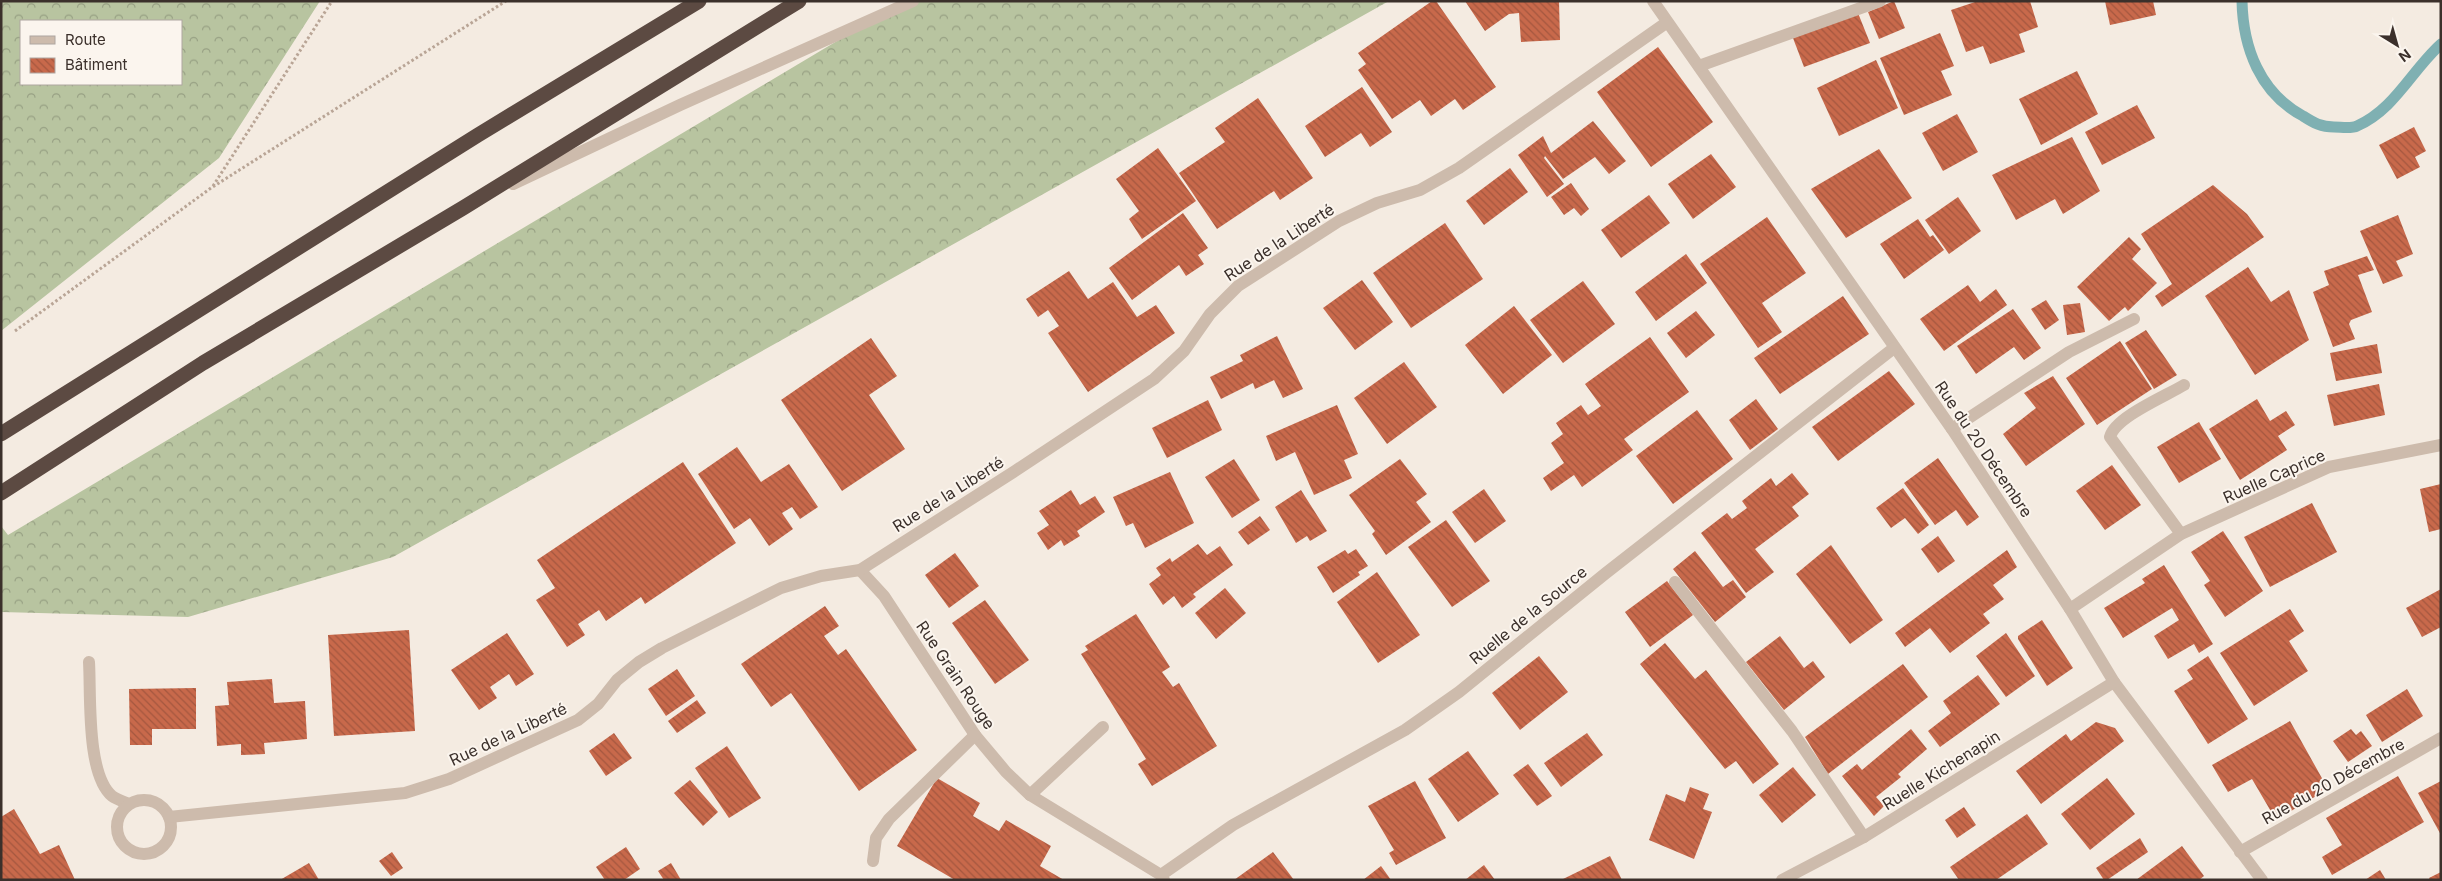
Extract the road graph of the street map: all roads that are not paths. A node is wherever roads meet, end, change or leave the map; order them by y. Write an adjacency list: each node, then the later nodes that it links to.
1 (698, 1): 13 (highway)
2 (799, 1): 8 (highway)
3 (913, 1): 8 (street)
4 (1653, 1): 6 (street, Rue du 20 Décembre)
5 (1880, 1): 7 (street)
6 (1666, 23): 7 (street, Rue du 20 Décembre); 17 (street, Rue de la Liberté)
7 (1698, 66): 10 (street, Rue du 20 Décembre)
8 (463, 208): 15 (highway)
9 (2134, 319): 12 (street)
10 (1894, 348): 12 (street, Rue du 20 Décembre); 31 (street, Ruelle de la Source)
11 (2184, 385): 16 (street)
12 (1952, 429): 19 (street, Rue du 20 Décembre)
13 (1, 434)
14 (2441, 445): 16 (street, Ruelle Caprice)
15 (1, 493)
16 (2182, 534): 19 (street, Ruelle Caprice)
17 (860, 570): 23 (street, Rue Grain Rouge); 27 (street, Rue de la Liberté)
18 (1675, 582): 28 (street)
19 (2070, 609): 21 (street, Rue du 20 Décembre)
20 (89, 662): 26 (street)
21 (2114, 682): 28 (street, Ruelle Kichenapin); 29 (street, Rue du 20 Décembre)
22 (1103, 727): 25 (street)
23 (975, 735): 25 (street, Rue Grain Rouge); 30 (street)
24 (2441, 738): 29 (street, Rue du 20 Décembre)
25 (1030, 794): 31 (street, Rue Grain Rouge)
26 (129, 804): 27 (street); 27 (street)
27 (169, 817)
28 (1864, 836): 32 (street, Ruelle Kichenapin)
29 (2240, 852): 33 (street, Rue du 20 Décembre)
30 (873, 861)
31 (1162, 877)
32 (1782, 880)
33 (2262, 880)

